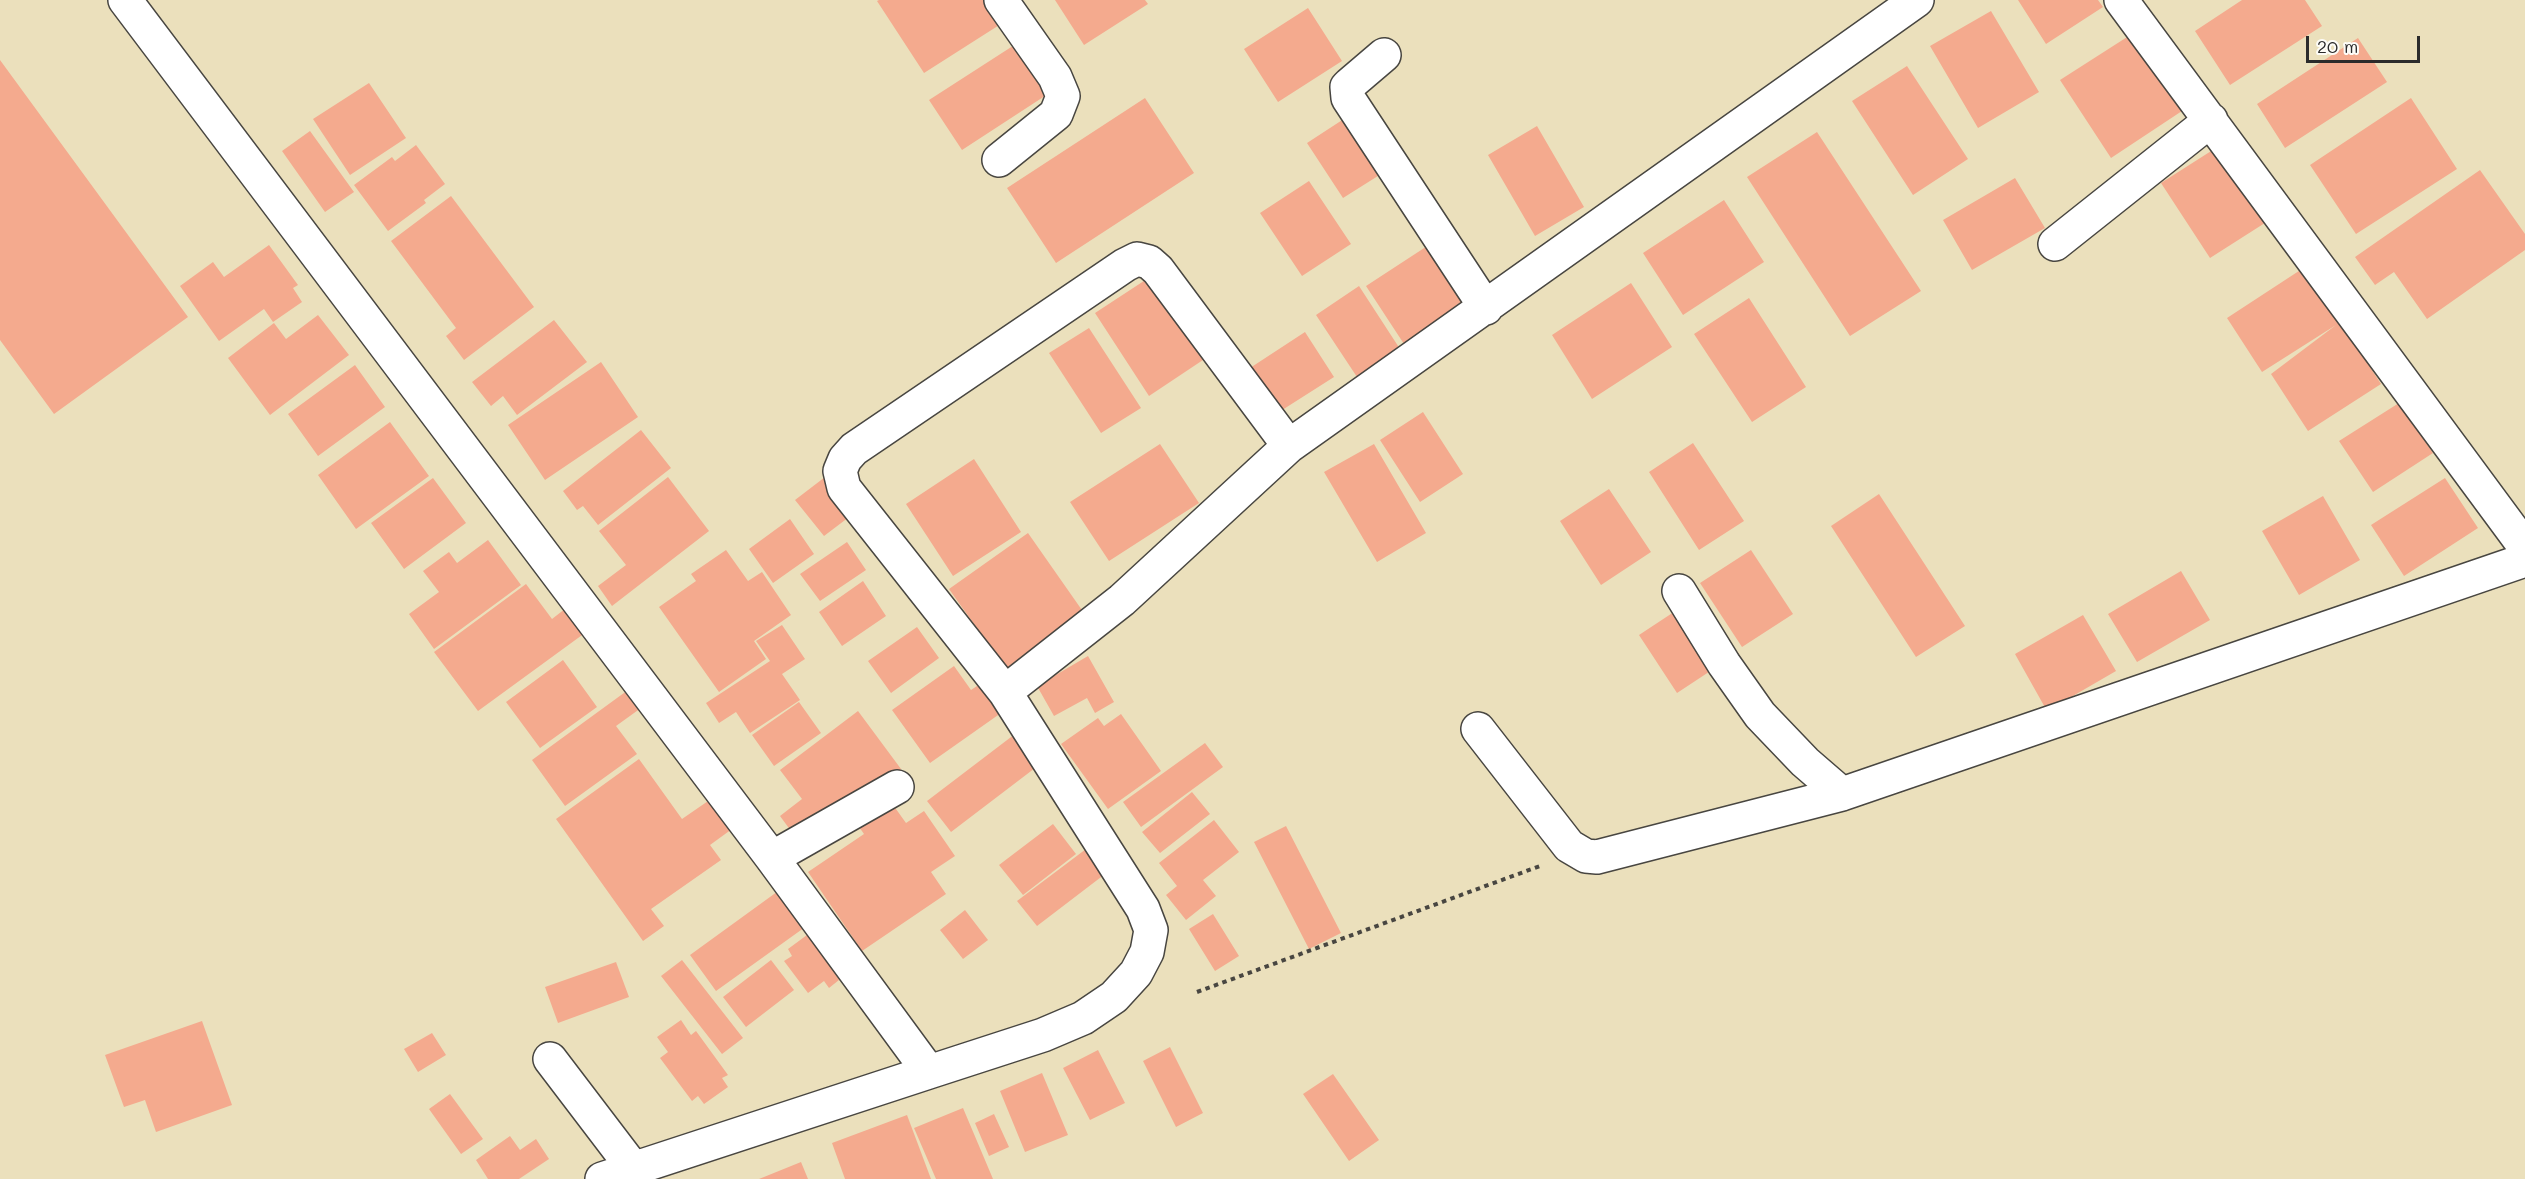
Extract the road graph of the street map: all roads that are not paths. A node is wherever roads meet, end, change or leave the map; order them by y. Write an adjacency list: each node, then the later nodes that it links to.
1 (125, 0): 18 (street)
2 (1001, 0): 7 (street)
3 (1917, 0): 9 (street)
4 (2121, 0): 6 (street)
5 (1384, 55): 9 (street)
6 (2211, 120): 8 (street); 11 (street)
7 (999, 160)
8 (2055, 243)
9 (1486, 308): 10 (street)
10 (1288, 446): 14 (street); 14 (street)
11 (2525, 547)
12 (2525, 561): 17 (street)
13 (1679, 591): 17 (street)
14 (1005, 692): 20 (street)
15 (1478, 729): 17 (street)
16 (897, 787): 18 (street)
17 (1842, 794)
18 (772, 858): 20 (street)
19 (550, 1059): 21 (street)
20 (929, 1072): 21 (street)
21 (633, 1168): 22 (street)
22 (602, 1179)

